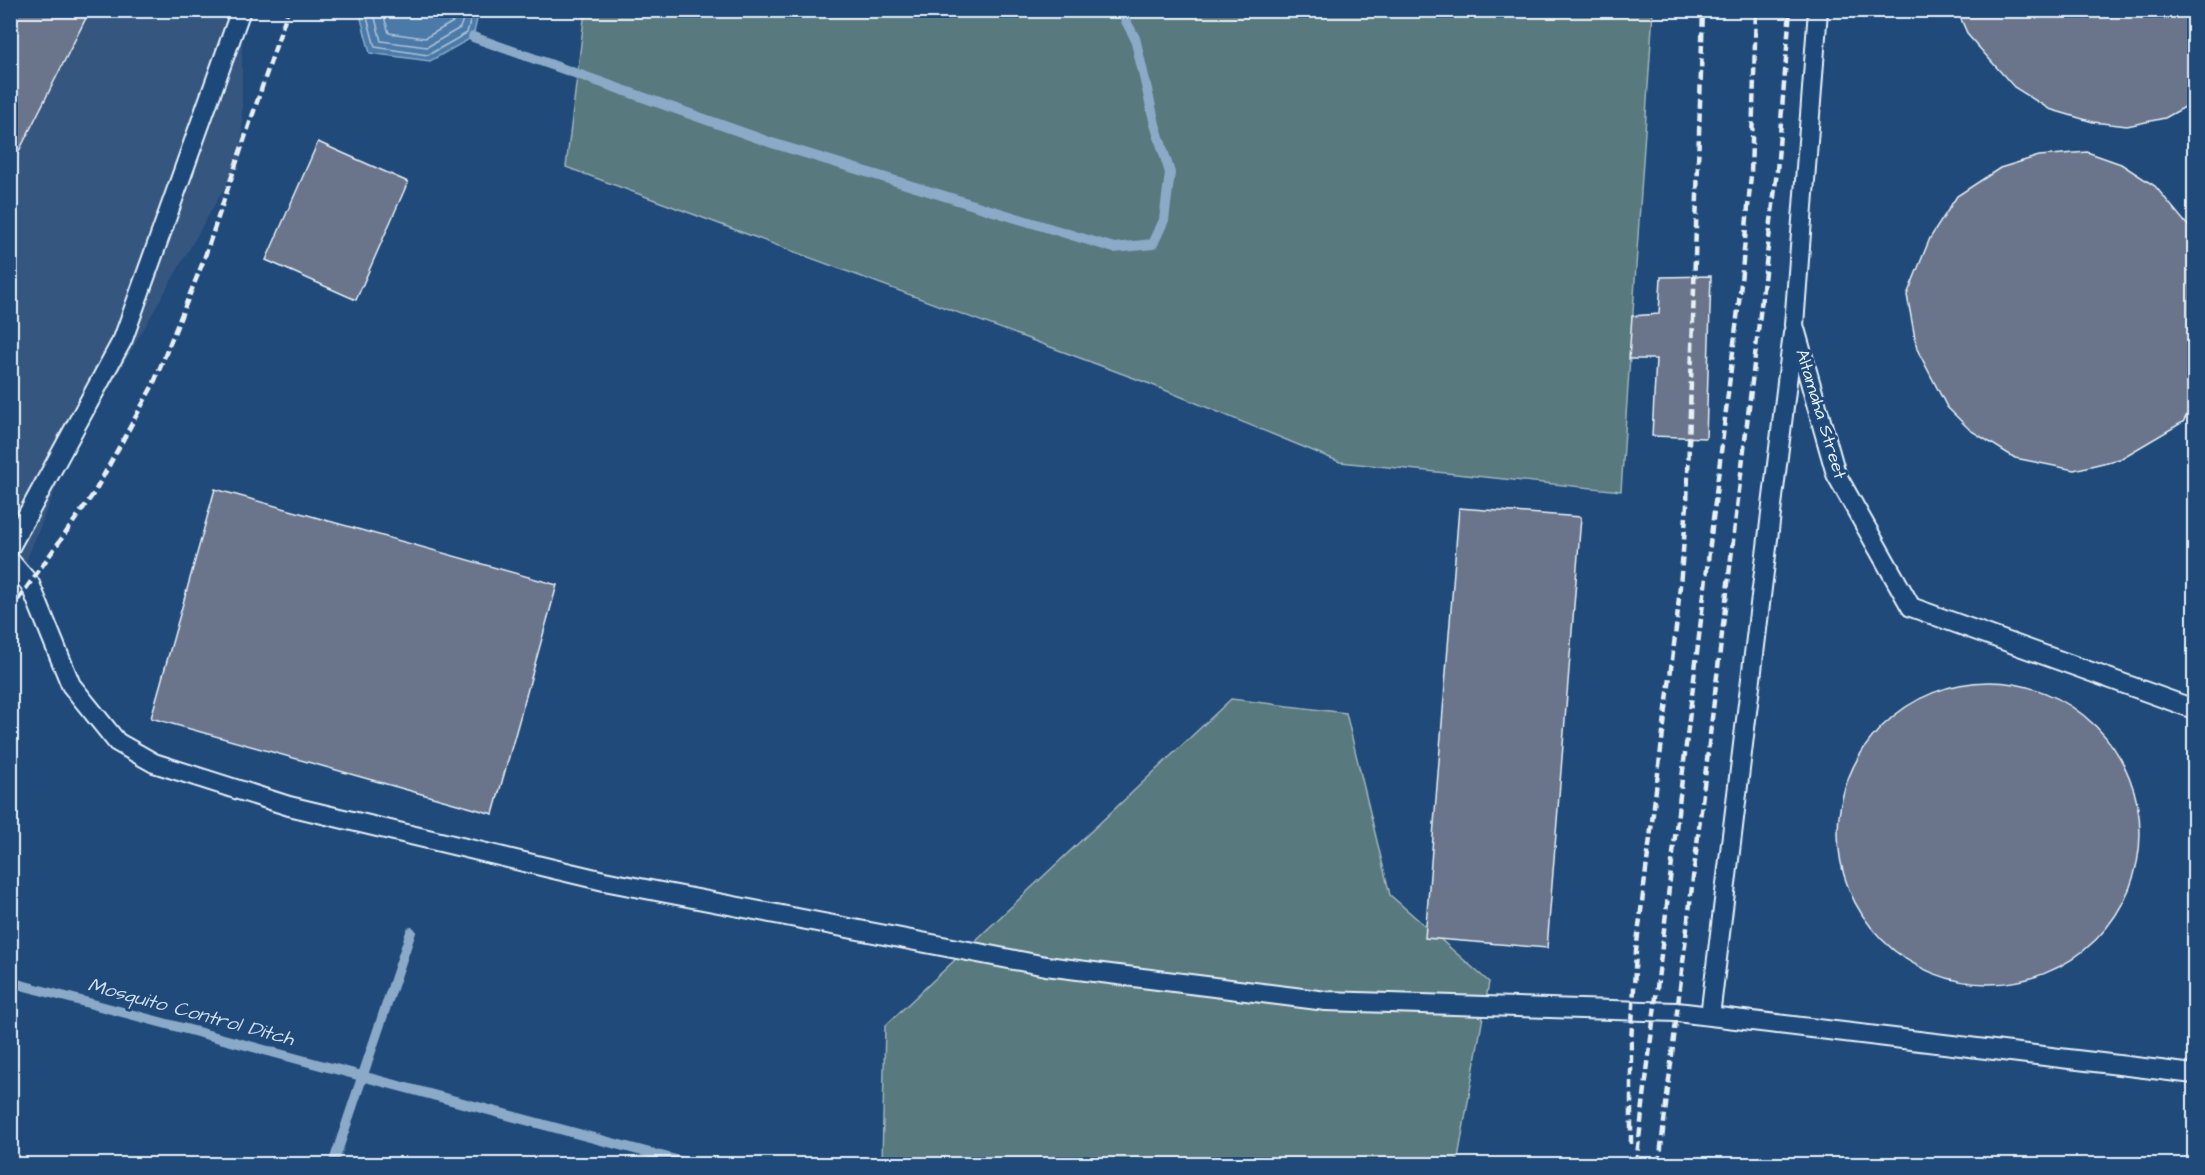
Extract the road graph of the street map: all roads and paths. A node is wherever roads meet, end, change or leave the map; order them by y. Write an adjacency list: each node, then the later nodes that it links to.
1 (241, 10): 4 (lane)
2 (1818, 10): 3 (lane, Altamaha Street)
3 (1794, 325): 6 (lane, Altamaha Street); 7 (lane)
4 (10, 547)
5 (10, 561): 7 (lane)
6 (2194, 709)
7 (1710, 1016): 8 (lane)
8 (2194, 1074)

